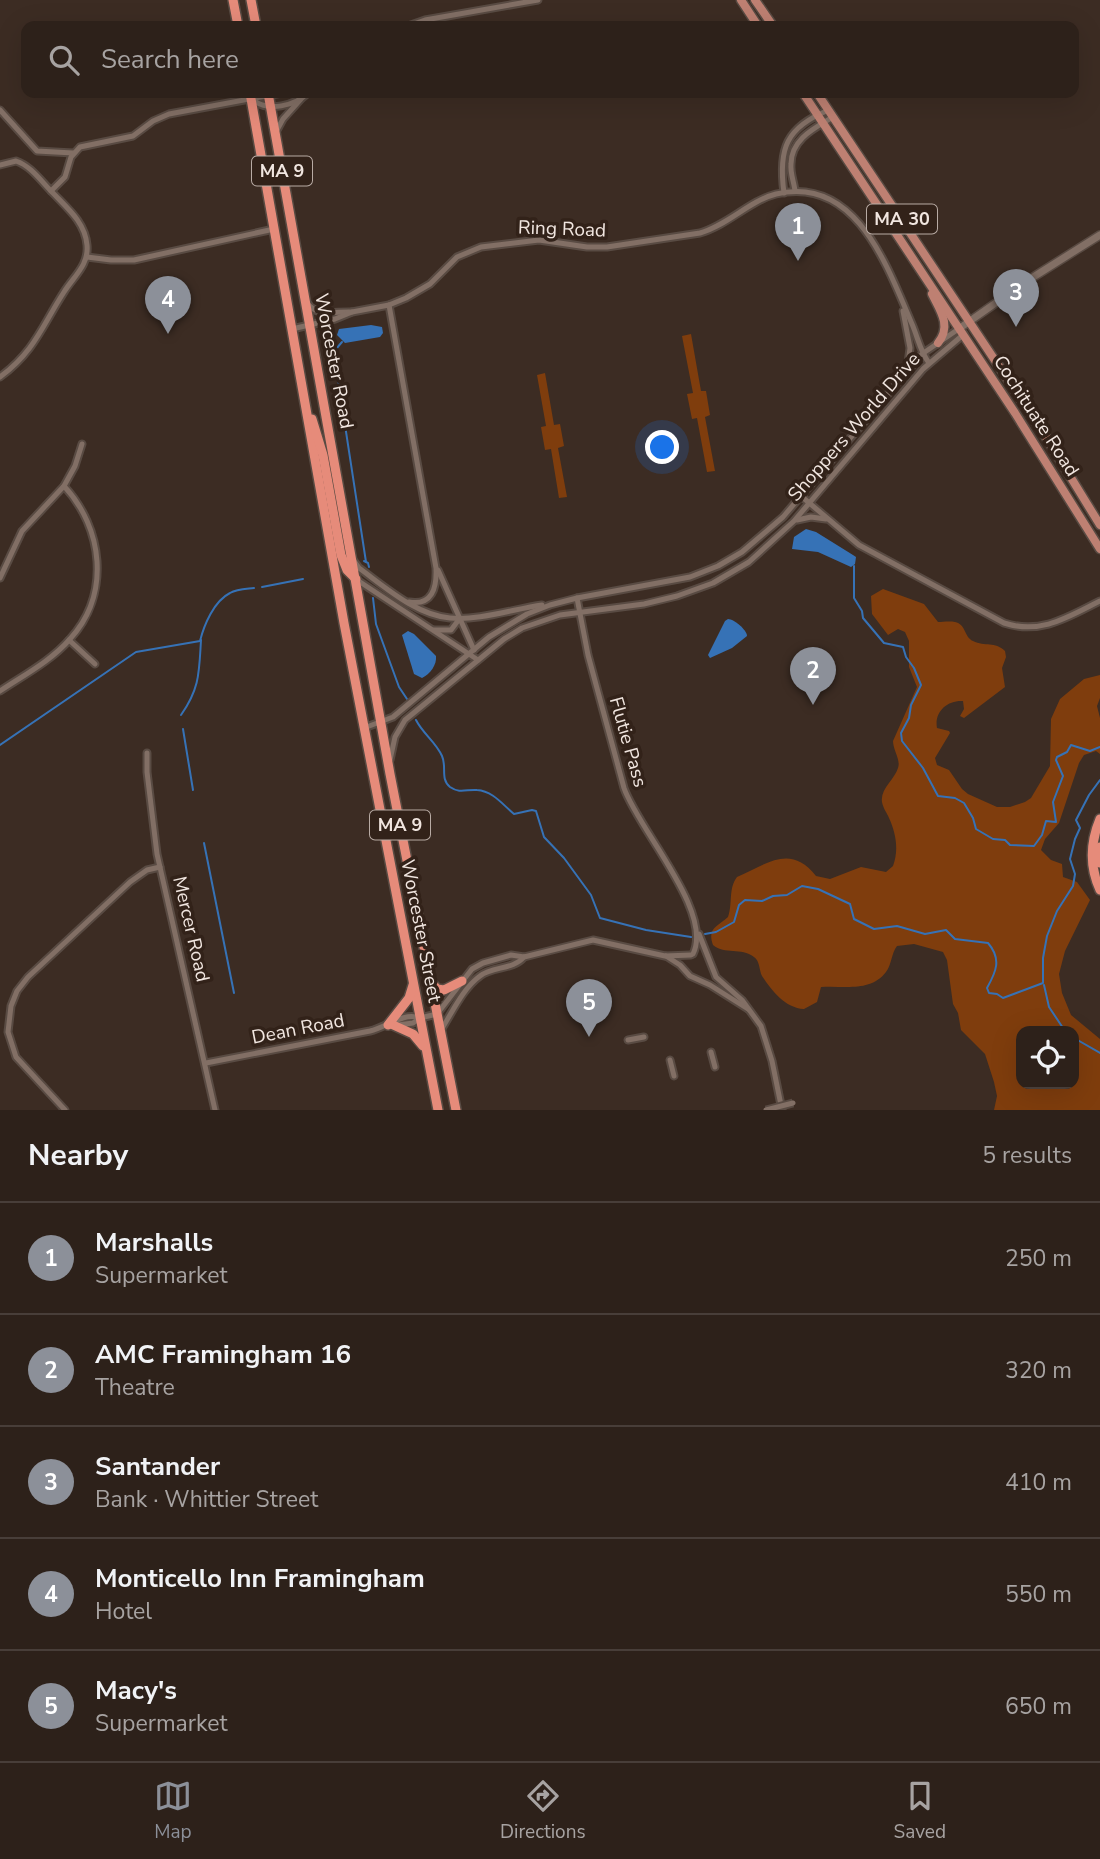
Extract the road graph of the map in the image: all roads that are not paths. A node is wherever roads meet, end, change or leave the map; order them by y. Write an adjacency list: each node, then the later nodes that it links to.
1 (233, 0): 6 (highway)
2 (251, 0): 7 (highway)
3 (538, 0): 8 (street)
4 (741, 0): 9 (main road)
5 (755, 0): 10 (main road)
6 (237, 21)
7 (255, 21)
8 (422, 21)
9 (755, 21)
10 (770, 21)
11 (237, 98): 25 (street)
12 (251, 98): 30 (highway, Worcester Road / MA 9)
13 (253, 98): 19 (street)
14 (270, 98): 19 (highway, Worcester Road / MA 9)
15 (296, 98): 19 (street)
16 (302, 98): 24 (street)
17 (806, 98): 22 (main road, Cochituate Road / MA 30)
18 (820, 98): 21 (main road, Cochituate Road / MA 30)
19 (271, 107): 24 (highway, Worcester Road / MA 9)
20 (0, 110): 25 (street)
21 (831, 113): 22 (street); 23 (street); 38 (main road, Cochituate Road / MA 30)
22 (817, 115): 23 (main road, Cochituate Road / MA 30); 29 (street)
23 (823, 124): 28 (street); 33 (main road, Cochituate Road / MA 30)
24 (276, 136): 34 (highway, Worcester Road / MA 9)
25 (73, 153): 27 (street)
26 (0, 165): 27 (street)
27 (51, 191): 32 (street)
28 (795, 191): 29 (street, Ring Road); 35 (street, Ring Road)
29 (785, 192): 36 (street, Ring Road)
30 (274, 229): 32 (street); 40 (highway, Worcester Road / MA 9)
31 (1100, 235): 38 (street)
32 (87, 257): 46 (street)
33 (912, 257): 41 (main road, Cochituate Road / MA 30); 42 (main road)
34 (304, 297): 37 (street); 39 (highway, Worcester Road / MA 9)
35 (901, 301): 43 (street, Ring Road); 45 (street, Ring Road)
36 (389, 305): 37 (street, Ring Road); 57 (street)
37 (352, 312): 39 (street, Ring Road)
38 (970, 321): 41 (street, Shoppers World Drive); 54 (main road, Cochituate Road / MA 30)
39 (309, 325): 40 (street, Ring Road); 56 (highway, Worcester Road / MA 9)
40 (292, 329): 47 (highway, Worcester Road / MA 9)
41 (962, 331): 42 (street, Shoppers World Drive); 44 (street, Shoppers World Drive); 55 (main road, Cochituate Road / MA 30)
42 (938, 343): 43 (street, Shoppers World Drive)
43 (922, 355): 44 (street, Ring Road); 45 (street, Shoppers World Drive)
44 (929, 363): 51 (street, Shoppers World Drive)
45 (904, 376): 50 (street, Shoppers World Drive)
46 (0, 377)
47 (304, 398): 59 (highway); 60 (highway, Worcester Road / MA 9)
48 (82, 444): 49 (street)
49 (64, 486): 58 (street); 69 (street)
50 (801, 496): 51 (street); 61 (street, Shoppers World Drive)
51 (809, 504): 52 (street); 53 (street, Shoppers World Drive)
52 (826, 519): 53 (street); 64 (street)
53 (794, 521): 65 (street, Shoppers World Drive)
54 (1100, 524)
55 (1100, 549)
56 (352, 555): 59 (highway, Worcester Road / MA 9); 62 (street, Shoppers World Drive)
57 (436, 564): 62 (street); 66 (street)
58 (0, 579)
59 (357, 580): 67 (street); 68 (highway, Worcester Road / MA 9)
60 (338, 594): 76 (highway, Worcester Street / MA 9)
61 (577, 598): 63 (street, Shoppers World Drive); 65 (street, Flutie Pass)
62 (409, 602): 66 (street, Shoppers World Drive)
63 (559, 603): 66 (street, Shoppers World Drive); 70 (street, Shoppers World Drive)
64 (1100, 603)
65 (579, 612): 72 (street, Shoppers World Drive); 84 (street, Flutie Pass)
66 (460, 618): 67 (street); 70 (street)
67 (426, 627): 71 (street)
68 (366, 636): 75 (highway, Worcester Street / MA 9)
69 (69, 640): 73 (street); 74 (street)
70 (474, 650): 71 (street, Shoppers World Drive); 72 (street)
71 (468, 655): 72 (street); 75 (street, Shoppers World Drive)
72 (478, 660): 78 (street, Shoppers World Drive)
73 (95, 664)
74 (0, 691)
75 (381, 723): 76 (street, Shoppers World Drive); 78 (highway, Worcester Street / MA 9)
76 (364, 728): 93 (highway, Worcester Street / MA 9)
77 (148, 753): 82 (street, Mercer Road)
78 (390, 774): 92 (highway, Worcester Street / MA 9)
79 (1100, 819): 83 (highway)
80 (1100, 847): 81 (highway)
81 (1100, 863)
82 (160, 867): 104 (street, Mercer Road); 108 (street)
83 (1100, 890)
84 (693, 921): 85 (street, Flutie Pass); 88 (street, Flutie Pass)
85 (692, 954): 86 (street); 88 (street); 89 (street)
86 (665, 956): 87 (street); 89 (street)
87 (524, 957): 91 (street); 98 (street)
88 (708, 960): 90 (street); 94 (street)
89 (685, 970): 90 (street)
90 (695, 978): 94 (street)
91 (462, 981): 92 (highway); 95 (street)
92 (431, 982): 95 (highway, Worcester Street / MA 9)
93 (413, 983): 96 (highway, Worcester Street / MA 9); 97 (highway)
94 (750, 1010): 113 (street)
95 (437, 1014): 96 (street, Dean Road); 98 (highway, Worcester Street / MA 9)
96 (420, 1018): 97 (street, Dean Road); 102 (highway, Worcester Street / MA 9)
97 (392, 1024): 102 (highway); 104 (street, Dean Road)
98 (440, 1031): 111 (highway, Worcester Street / MA 9)
99 (644, 1037): 100 (street)
100 (628, 1040)
101 (711, 1052): 105 (street)
102 (427, 1053): 110 (highway, Worcester Street / MA 9)
103 (670, 1060): 106 (street)
104 (205, 1063): 109 (street, Mercer Road)
105 (715, 1067)
106 (674, 1076)
107 (793, 1103): 112 (street, bridge)
108 (65, 1110)
109 (215, 1110)
110 (438, 1110)
111 (456, 1110)
112 (766, 1110)
113 (782, 1110)

